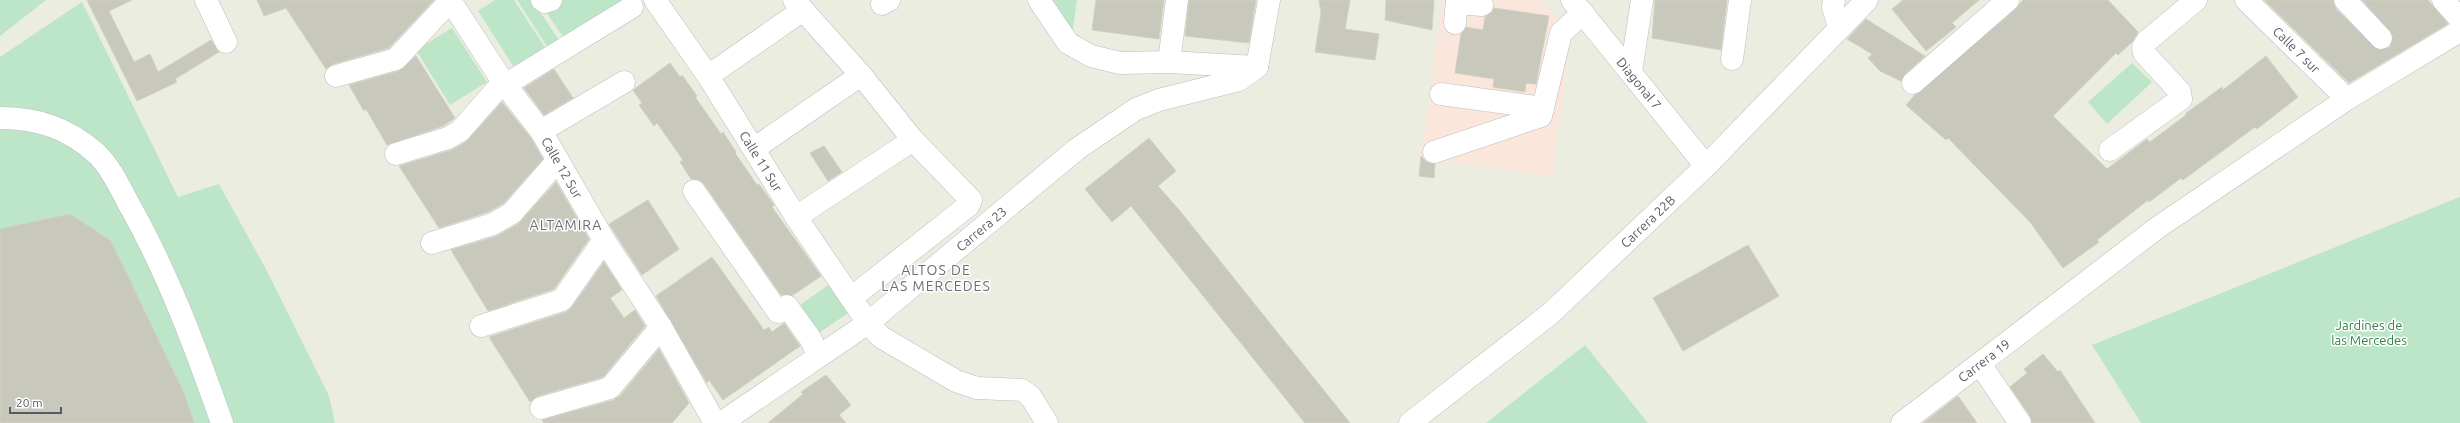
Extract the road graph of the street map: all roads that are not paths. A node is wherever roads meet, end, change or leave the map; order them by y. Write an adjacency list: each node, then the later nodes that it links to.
1 (206, 0): 27 (street)
2 (542, 0): 3 (street)
3 (551, 0)
4 (656, 0): 34 (street, Calle 11 Sur)
5 (1039, 0): 29 (street)
6 (1177, 0): 29 (street)
7 (1269, 0): 30 (street)
8 (1642, 0): 31 (street)
9 (1740, 0): 28 (street)
10 (1834, 0): 24 (street)
11 (1868, 0): 24 (street, Carrera 22B)
12 (2008, 0): 36 (street)
13 (2196, 0): 45 (street)
14 (2246, 0): 39 (street, Calle 7 sur)
15 (2345, 0): 26 (street)
16 (2443, 0): 23 (street)
17 (450, 1): 33 (street); 37 (street, Calle 12 Sur)
18 (799, 5): 32 (street); 34 (street)
19 (1482, 5): 22 (street)
20 (632, 7): 37 (street)
21 (1578, 7): 31 (street, Diagonal 7); 40 (street)
22 (1456, 9)
23 (2460, 19)
24 (1840, 27): 49 (street, Carrera 22B)
25 (2460, 31): 39 (street, Carrera 19)
26 (2381, 38)
27 (226, 42)
28 (1732, 59)
29 (1169, 62): 30 (street)
30 (1257, 67): 55 (street, Carrera 23)
31 (1631, 72): 49 (street, Diagonal 7)
32 (862, 75): 43 (street); 44 (street)
33 (336, 76)
34 (708, 76): 44 (street, Calle 11 Sur)
35 (624, 82): 42 (street)
36 (1913, 83)
37 (504, 84): 42 (street, Calle 12 Sur); 47 (street)
38 (1442, 94): 40 (street)
39 (2347, 99): 59 (street, Carrera 19)
40 (1543, 108): 46 (street)
41 (0, 118): 62 (street)
42 (541, 131): 48 (street, Calle 12 Sur)
43 (913, 140): 51 (street); 54 (street)
44 (755, 148): 51 (street, Calle 11 Sur)
45 (2110, 150)
46 (1434, 152)
47 (396, 154)
48 (558, 160): 52 (street, Calle 12 Sur); 53 (street)
49 (1706, 166): 66 (street, Carrera 22B)
50 (694, 191): 58 (street)
51 (796, 217): 54 (street, Calle 11 Sur)
52 (604, 240): 56 (street); 57 (street, Calle 12 Sur)
53 (432, 243)
54 (851, 298): 55 (street, Calle 11 Sur)
55 (868, 323): 58 (street, Carrera 23); 65 (street, Calle 11 Sur)
56 (481, 326)
57 (661, 327): 60 (street); 63 (street, Calle 12 Sur)
58 (819, 356): 64 (street, Carrera 23)
59 (1980, 364): 61 (street, Carrera 19); 67 (street)
60 (541, 408)
61 (1916, 419)
62 (222, 423)
63 (715, 423)
64 (721, 423)
65 (1047, 423)
66 (1410, 423)
67 (2020, 423)

